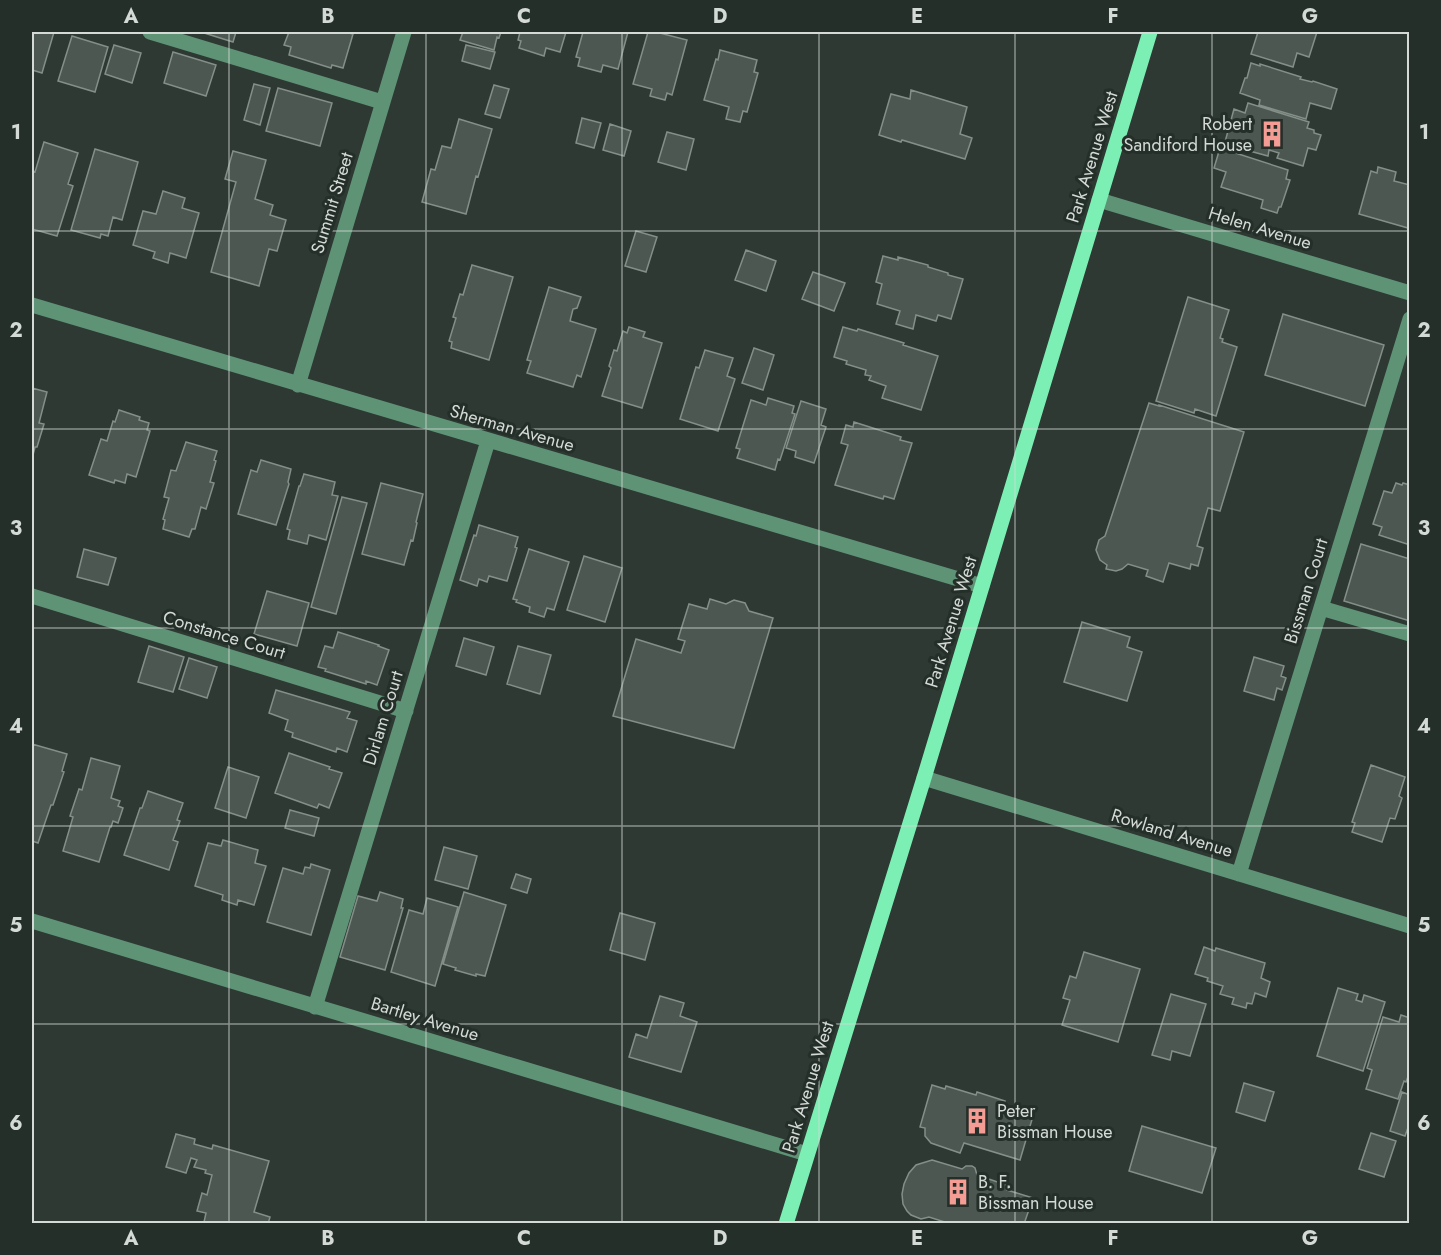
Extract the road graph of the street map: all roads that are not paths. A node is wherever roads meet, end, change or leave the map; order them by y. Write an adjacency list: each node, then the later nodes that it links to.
1 (150, 32): 4 (street)
2 (404, 32): 4 (street, Summit Street)
3 (1150, 32): 5 (main road, Park Avenue West)
4 (382, 102): 9 (street, Summit Street)
5 (1099, 200): 6 (street, Helen Avenue); 11 (main road, Park Avenue West)
6 (1410, 293)
7 (32, 305): 9 (street, Sherman Avenue)
8 (1410, 319): 13 (street, Bissman Court)
9 (298, 385): 10 (street, Sherman Avenue)
10 (488, 441): 11 (street, Sherman Avenue); 15 (street, Dirlam Court)
11 (982, 586): 16 (main road, Park Avenue West)
12 (32, 596): 15 (street, Constance Court)
13 (1321, 608): 14 (street); 17 (street, Bissman Court)
14 (1410, 634)
15 (406, 711): 20 (street, Dirlam Court)
16 (924, 778): 17 (street, Rowland Avenue); 21 (main road, Park Avenue West)
17 (1239, 874): 19 (street, Rowland Avenue)
18 (32, 922): 20 (street, Bartley Avenue)
19 (1410, 926)
20 (315, 1007): 21 (street, Bartley Avenue)
21 (807, 1154): 22 (main road, Park Avenue West)
22 (786, 1224)

